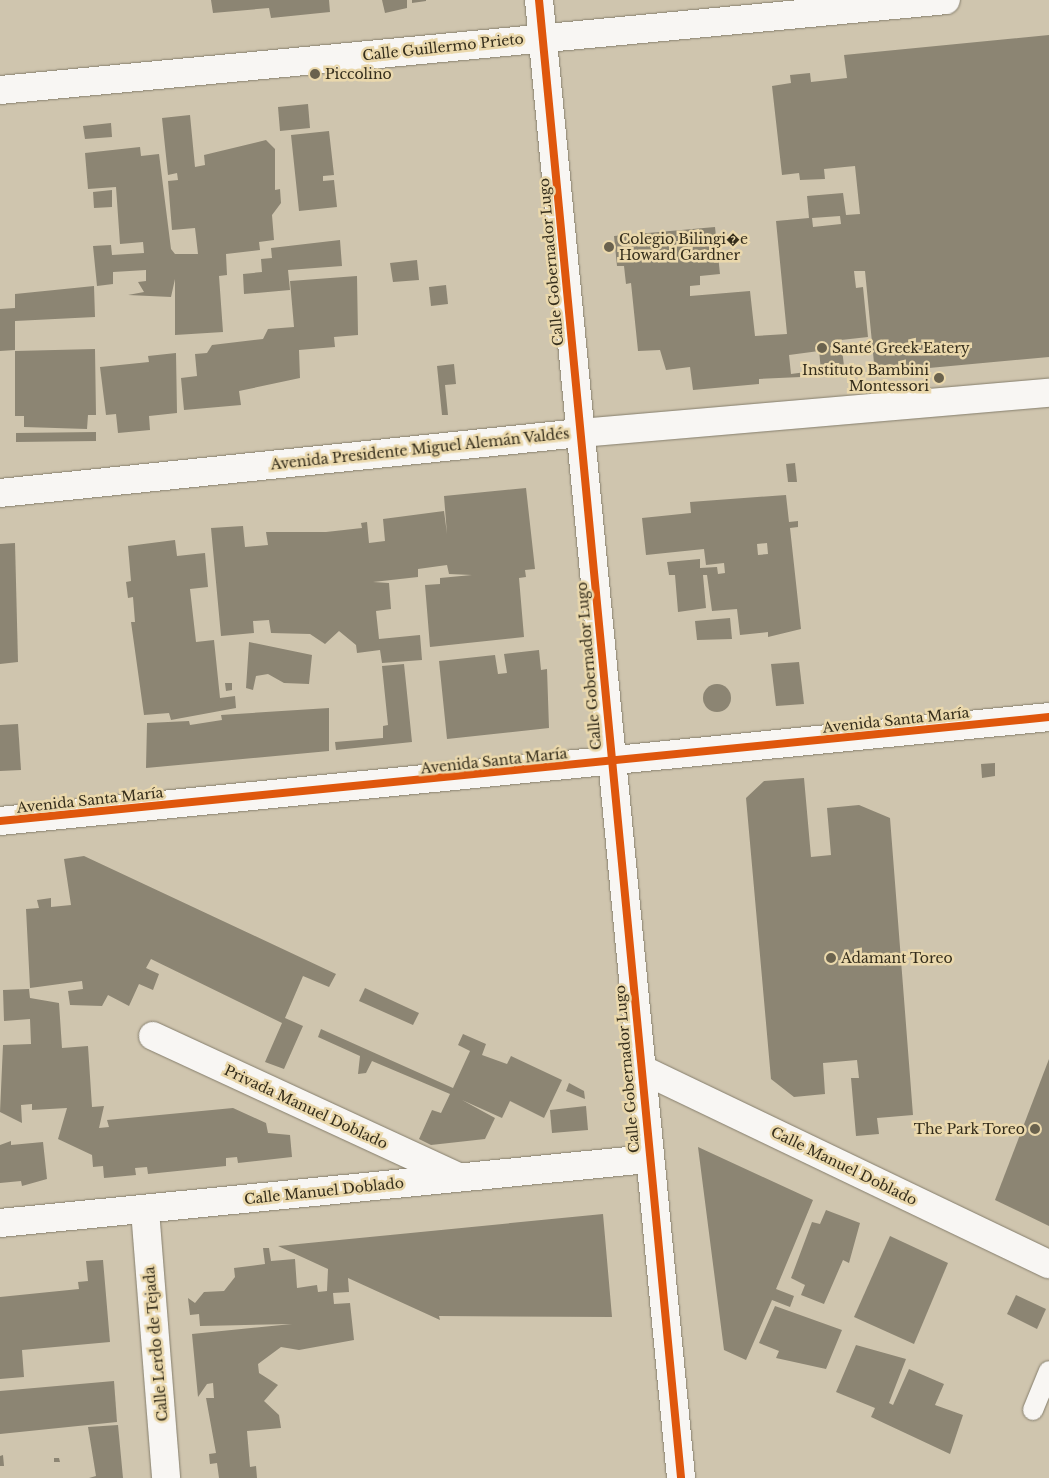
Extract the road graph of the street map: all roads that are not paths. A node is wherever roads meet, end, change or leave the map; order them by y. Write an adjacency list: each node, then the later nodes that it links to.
1 (539, 0): 3 (street, Calle Gobernador Lugo)
2 (946, 0): 3 (street, Calle Guillermo Prieto)
3 (542, 38): 4 (street, Calle Guillermo Prieto); 6 (street, Calle Gobernador Lugo)
4 (0, 90)
5 (1049, 393): 6 (street, Avenida Presidente Miguel Alemán Valdés)
6 (580, 433): 7 (street, Avenida Presidente Miguel Alemán Valdés); 9 (street, Calle Gobernador Lugo)
7 (0, 493)
8 (1049, 717): 9 (street, Avenida Santa María)
9 (611, 762): 10 (street, Avenida Santa María); 12 (street, Calle Gobernador Lugo)
10 (0, 821)
11 (153, 1036): 14 (street, Privada Manuel Doblado)
12 (639, 1068): 13 (street, Calle Gobernador Lugo); 17 (street, Calle Manuel Doblado)
13 (648, 1159): 14 (street, Calle Manuel Doblado); 21 (street, Calle Gobernador Lugo)
14 (459, 1178): 15 (street, Calle Manuel Doblado)
15 (145, 1210): 16 (street, Calle Manuel Doblado); 20 (street, Calle Lerdo de Tejada)
16 (0, 1223)
17 (1049, 1264)
18 (1049, 1371): 19 (lane)
19 (1033, 1410)
20 (166, 1478)
21 (681, 1478)

